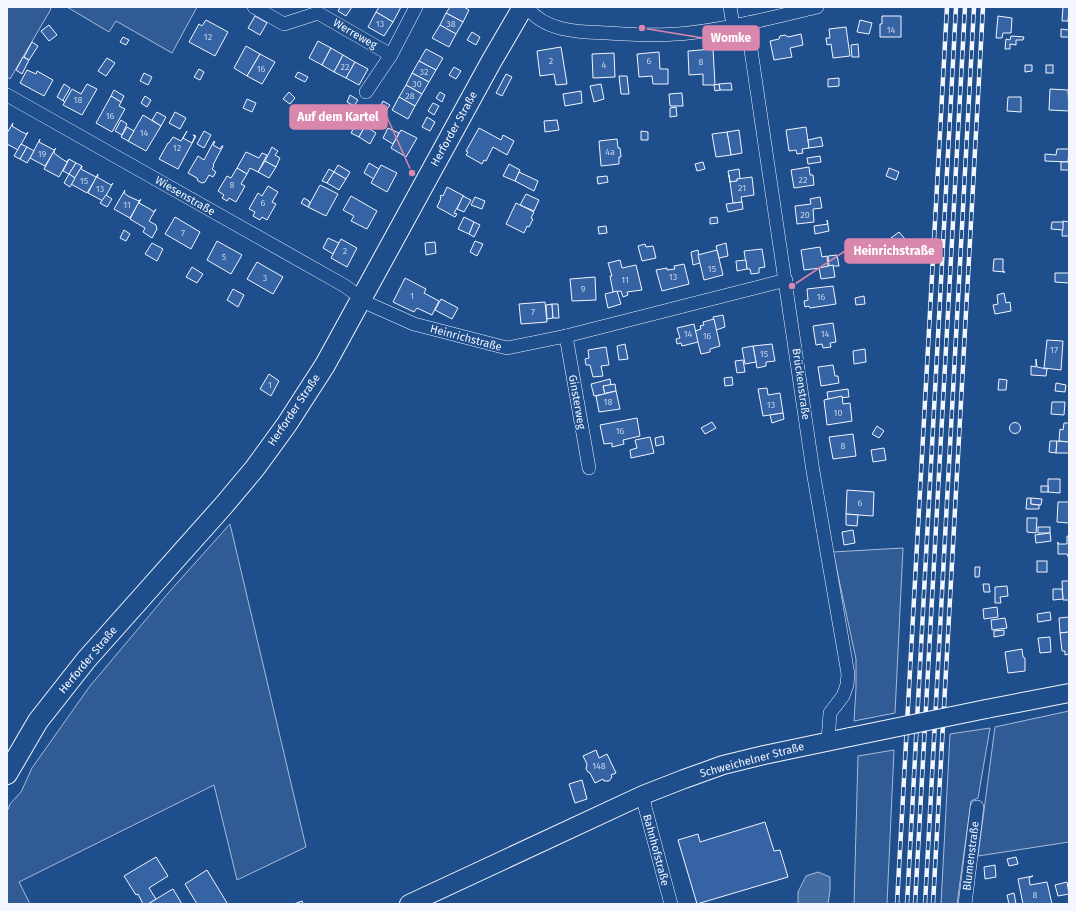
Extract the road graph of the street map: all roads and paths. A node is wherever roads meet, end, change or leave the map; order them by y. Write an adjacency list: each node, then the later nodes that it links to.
1 (254, 7): 9 (street, Werreweg)
2 (416, 7): 9 (street, Werreweg)
3 (524, 7): 13 (main road, Herforder Straße)
4 (527, 7): 8 (street)
5 (730, 7): 8 (street)
6 (817, 7): 7 (street)
7 (747, 23): 8 (street); 12 (street, Brückenstraße)
8 (733, 25)
9 (391, 55): 10 (street, Werreweg)
10 (366, 92)
11 (7, 95): 13 (street, Wiesenstraße)
12 (786, 280): 14 (street, Heinrichstraße); 17 (street, Brückenstraße)
13 (361, 298): 14 (street, Heinrichstraße); 18 (main road, Herforder Straße)
14 (566, 336): 15 (street, Ginsterweg)
15 (589, 468)
16 (1069, 693): 17 (street, Schweichelner Straße, bridge)
17 (828, 741): 19 (street, Schweichelner Straße)
18 (7, 774)
19 (643, 795): 21 (street, Schweichelner Straße); 22 (street, Bahnhofstraße)
20 (977, 807): 23 (street, Blumenstraße)
21 (409, 904)
22 (671, 904)
23 (965, 904)

